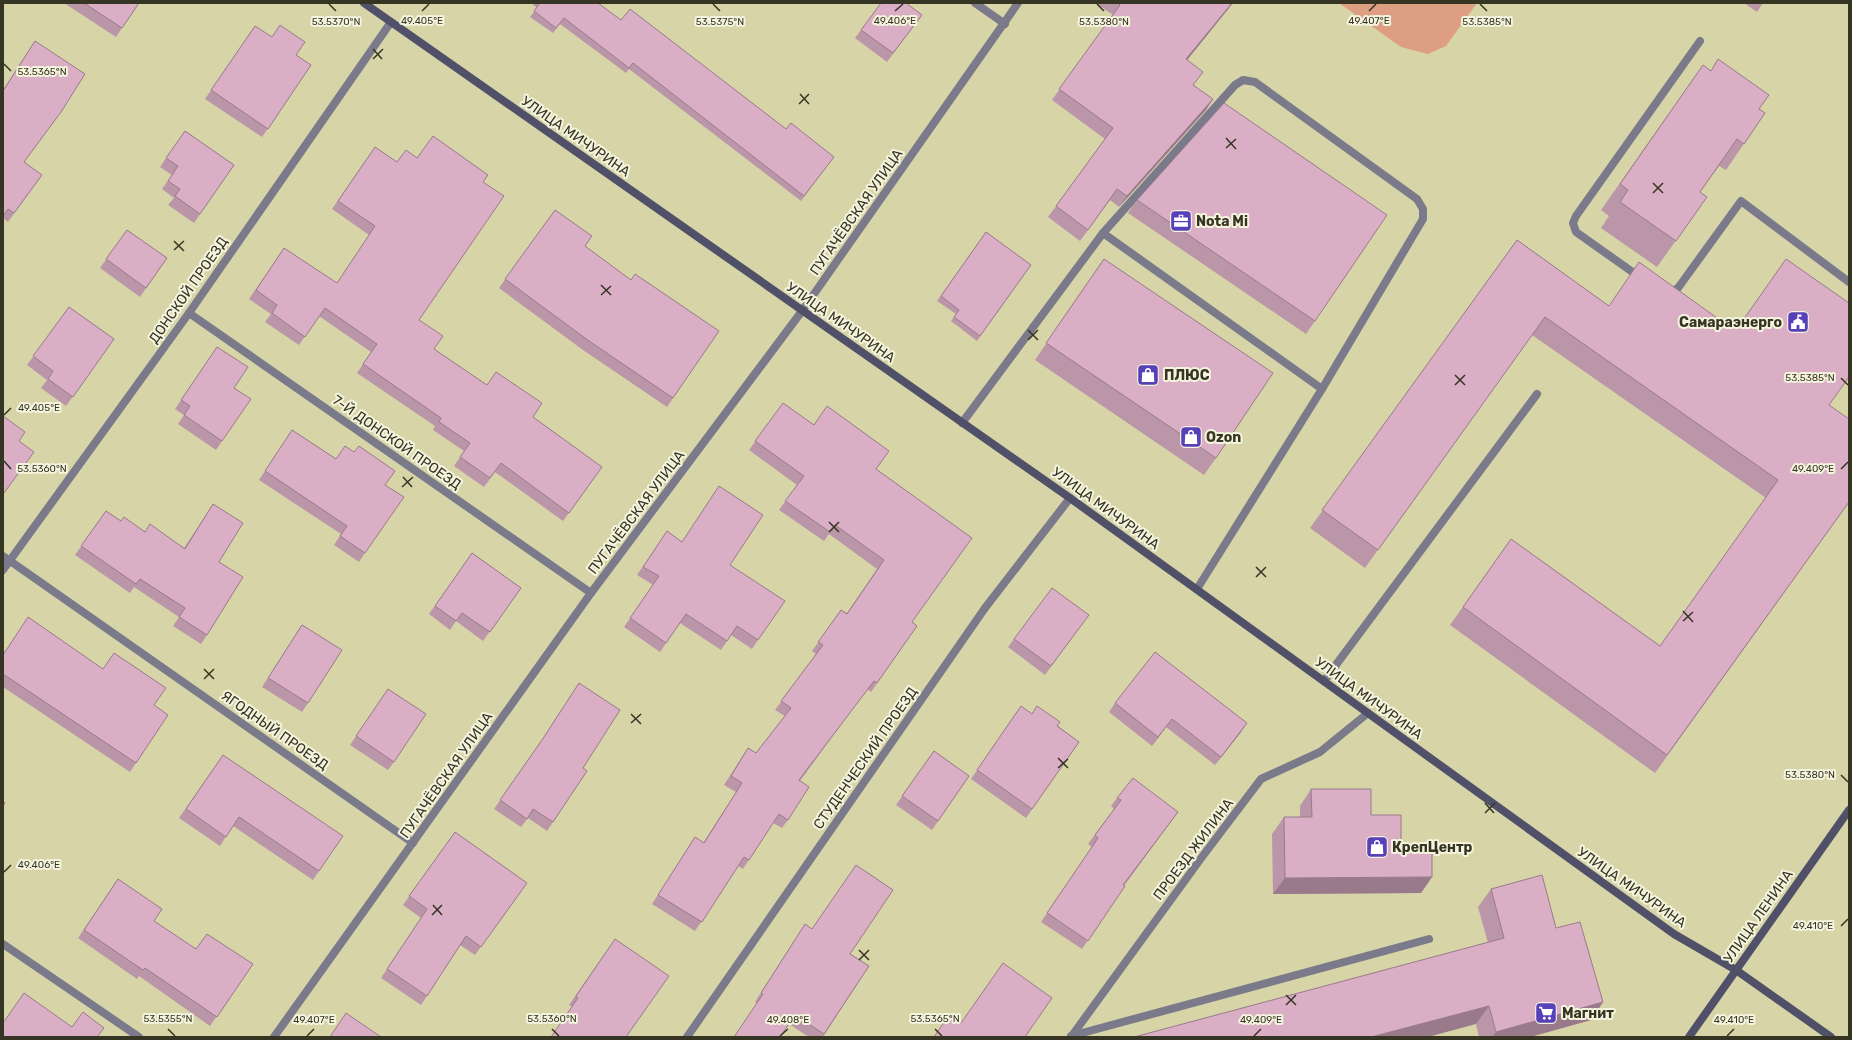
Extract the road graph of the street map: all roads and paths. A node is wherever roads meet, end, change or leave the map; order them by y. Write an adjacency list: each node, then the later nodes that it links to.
1 (364, 3): 4 (main road, УЛИЦА МИЧУРИНА)
2 (975, 3): 5 (street)
3 (1018, 3): 5 (street, ПУГАЧЁВСКАЯ УЛИЦА)
4 (391, 22): 11 (main road, УЛИЦА МИЧУРИНА); 12 (street, ДОНСКОЙ ПРОЕЗД)
5 (1005, 24): 11 (street, ПУГАЧЁВСКАЯ УЛИЦА)
6 (1700, 41): 9 (street)
7 (1103, 233): 13 (street); 13 (street); 15 (street)
8 (1849, 282): 10 (street)
9 (1649, 283)
10 (1661, 292)
11 (802, 311): 15 (main road, УЛИЦА МИЧУРИНА); 20 (street, ПУГАЧЁВСКАЯ УЛИЦА)
12 (189, 313): 17 (street, ДОНСКОЙ ПРОЕЗД); 20 (street, 7-Й ДОНСКОЙ ПРОЕЗД)
13 (1322, 389): 19 (street)
14 (1537, 394): 21 (street)
15 (962, 423): 16 (main road, УЛИЦА МИЧУРИНА)
16 (1070, 498): 19 (main road, УЛИЦА МИЧУРИНА); 30 (street, СТУДЕНЧЕСКИЙ ПРОЕЗД)
17 (6, 559): 18 (street, ДОНСКОЙ ПРОЕЗД); 24 (street, ЯГОДНЫЙ ПРОЕЗД)
18 (3, 570)
19 (1197, 589): 21 (main road, УЛИЦА МИЧУРИНА)
20 (591, 593): 24 (street, ПУГАЧЁВСКАЯ УЛИЦА)
21 (1324, 681): 22 (main road, УЛИЦА МИЧУРИНА)
22 (1368, 713): 27 (main road, УЛИЦА МИЧУРИНА); 31 (street, ПРОЕЗД ЖИЛИНА)
23 (1849, 810): 27 (main road, УЛИЦА ЛЕНИНА)
24 (413, 843): 29 (street, ПУГАЧЁВСКАЯ УЛИЦА)
25 (1429, 939): 31 (street)
26 (3, 944): 28 (street)
27 (1736, 970): 32 (main road, УЛИЦА ЛЕНИНА); 33 (main road, УЛИЦА МИЧУРИНА)
28 (139, 1037)
29 (274, 1037)
30 (686, 1037)
31 (1071, 1037)
32 (1689, 1037)
33 (1831, 1037)

